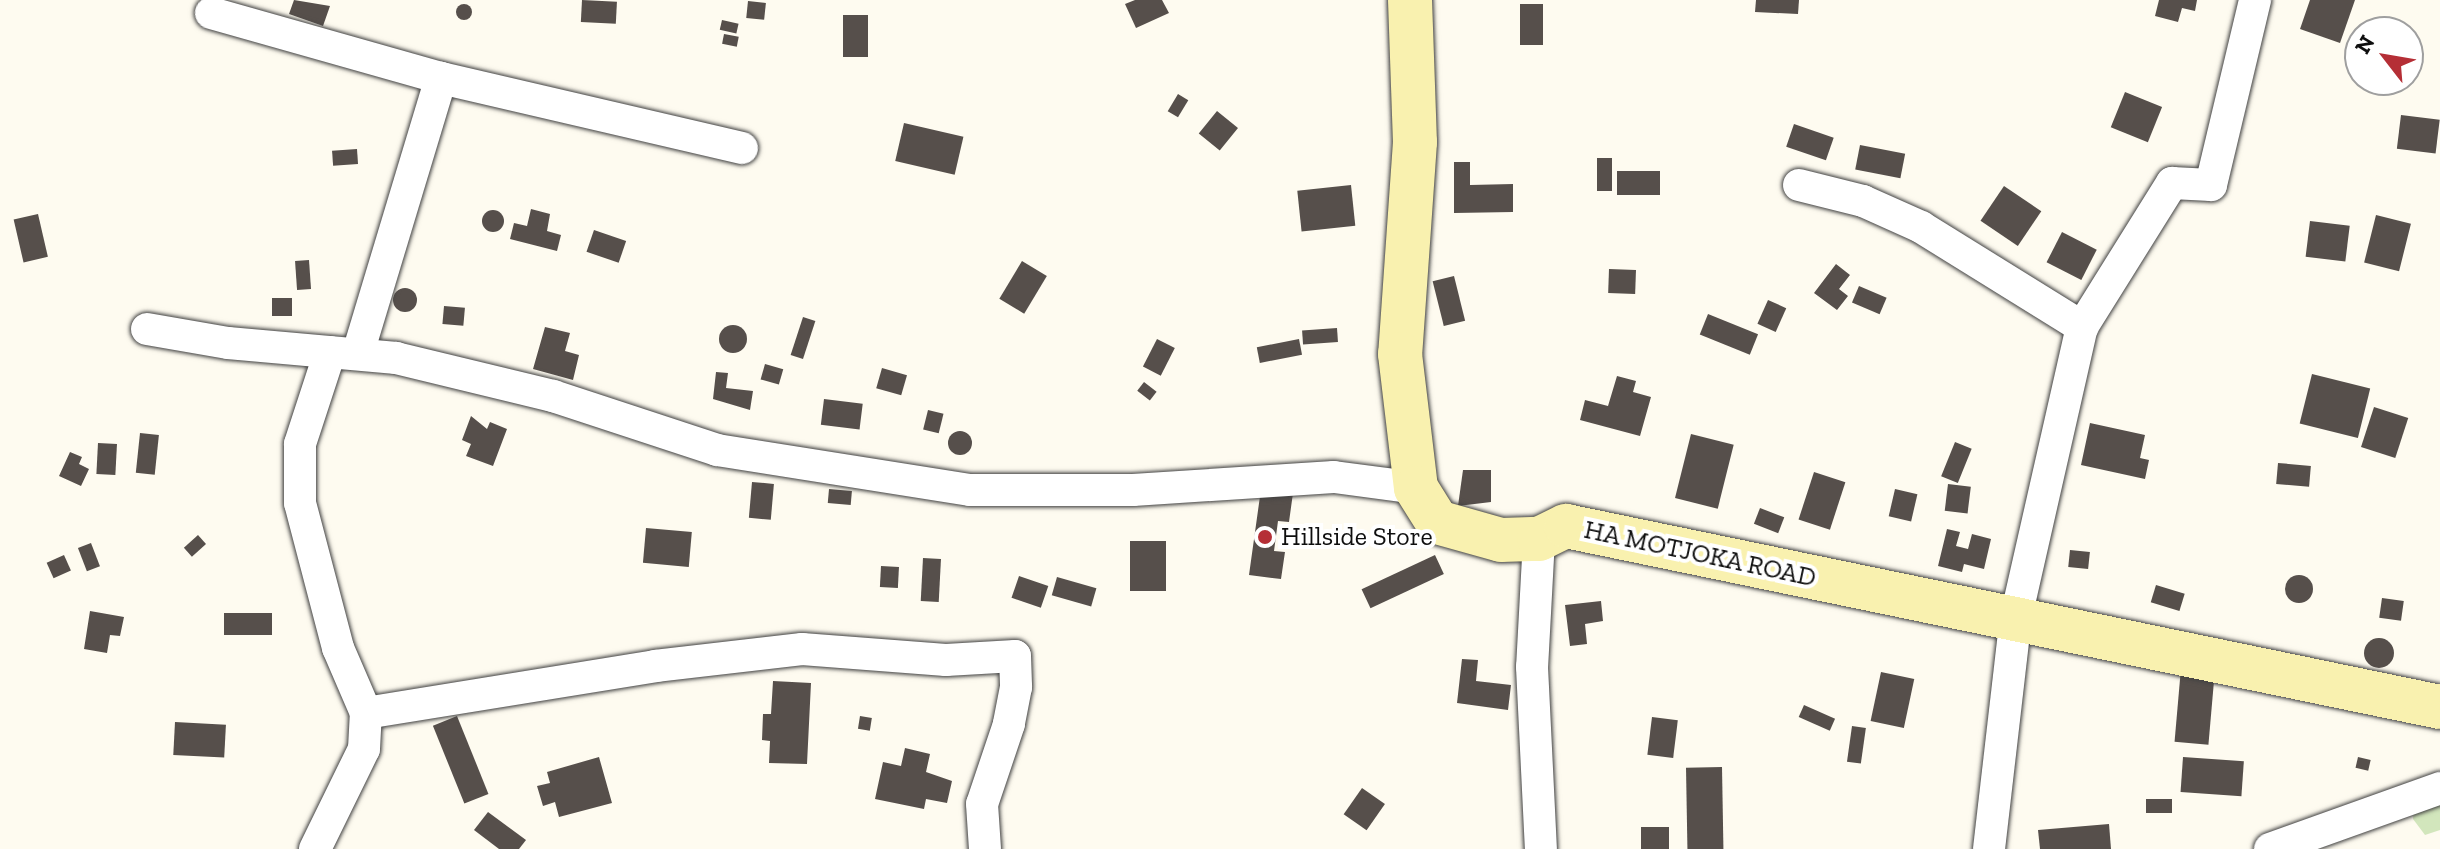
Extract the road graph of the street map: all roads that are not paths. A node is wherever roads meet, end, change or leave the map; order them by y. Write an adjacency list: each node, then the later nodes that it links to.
1 (1410, 0): 10 (street, HA MOTJOKA ROAD)
2 (2255, 0): 7 (street)
3 (211, 13): 4 (street)
4 (441, 78): 5 (street); 9 (street)
5 (742, 148)
6 (1799, 185): 7 (street)
7 (2082, 327): 12 (street)
8 (147, 329): 9 (street)
9 (344, 352): 10 (street); 14 (street)
10 (1416, 488): 11 (street, HA MOTJOKA ROAD)
11 (1539, 539): 12 (street, HA MOTJOKA ROAD); 18 (street)
12 (2016, 617): 13 (street, HA MOTJOKA ROAD); 19 (street)
13 (2440, 707)
14 (366, 713): 16 (street); 17 (street)
15 (2440, 788): 20 (street)
16 (315, 849)
17 (985, 849)
18 (1541, 849)
19 (1989, 849)
20 (2270, 849)

